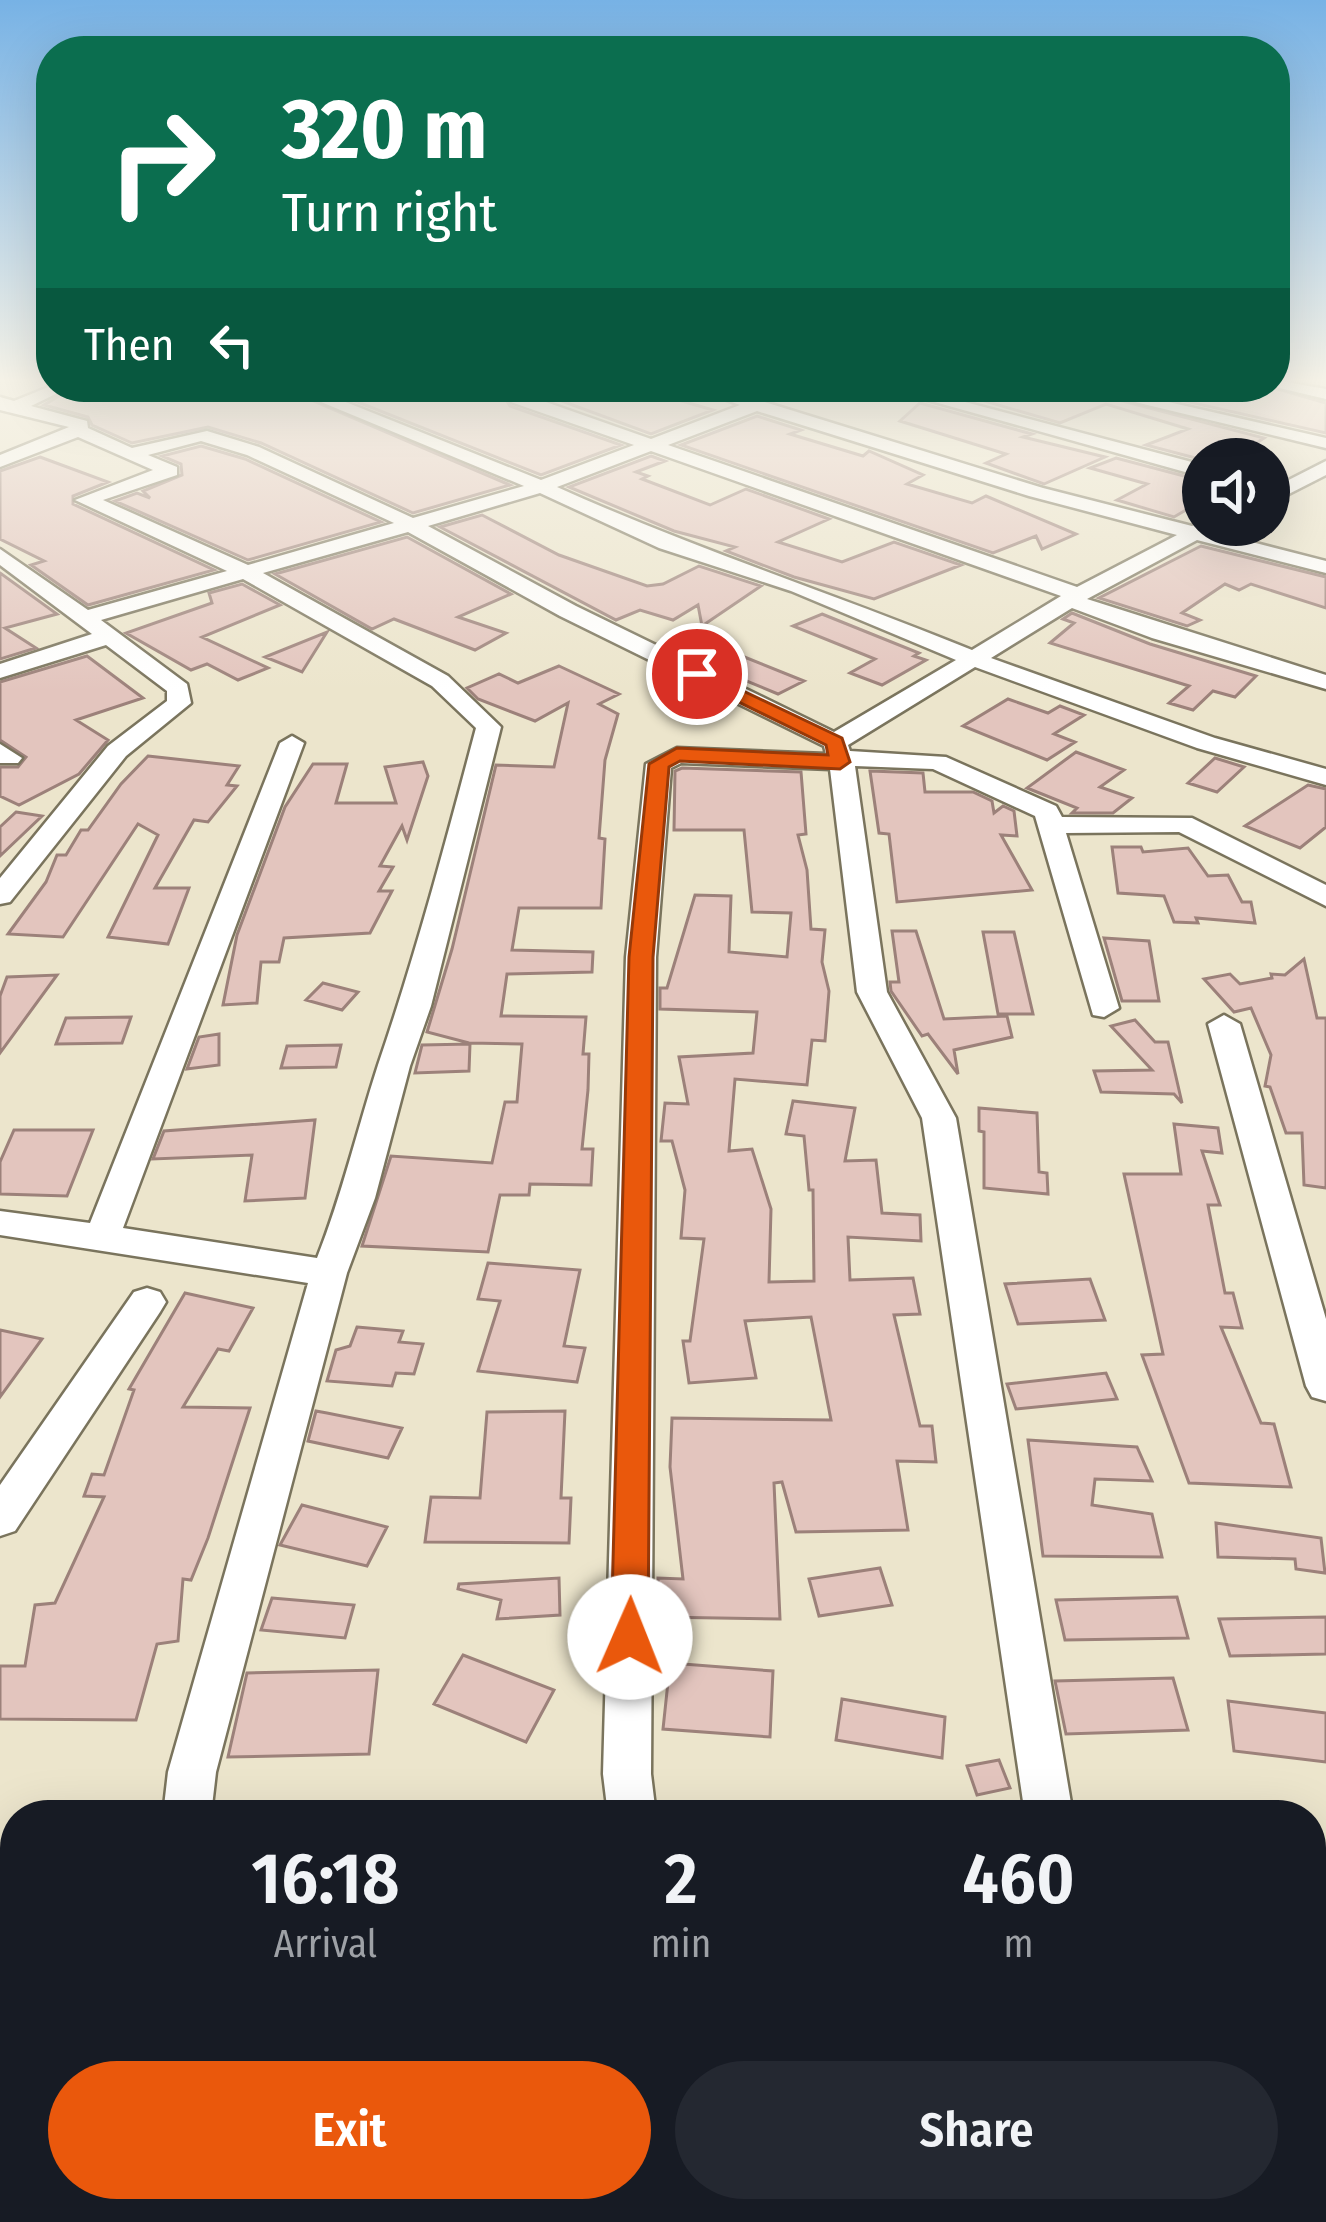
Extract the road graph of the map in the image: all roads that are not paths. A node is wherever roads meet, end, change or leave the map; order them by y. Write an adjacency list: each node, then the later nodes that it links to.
1 (133, 484): 16 (street)
2 (321, 484): 11 (street)
3 (526, 484): 7 (street)
4 (548, 484): 7 (street)
5 (759, 484): 17 (street)
6 (1011, 484): 10 (street)
7 (536, 488): 11 (street); 20 (street)
8 (1290, 494): 9 (street)
9 (1305, 496)
10 (1182, 523)
11 (408, 526): 16 (street); 24 (street)
12 (1182, 539): 17 (street)
13 (1260, 546): 15 (street)
14 (0, 555): 18 (street)
15 (1326, 567)
16 (244, 572): 18 (street); 34 (street)
17 (1074, 597): 20 (street); 22 (street)
18 (88, 617): 19 (street)
19 (110, 636): 21 (street); 27 (street)
20 (978, 659): 24 (street); 25 (street)
21 (0, 671)
22 (1326, 682)
23 (292, 743): 33 (street)
24 (838, 754): 26 (street); 39 (street); 40 (street)
25 (1326, 777)
26 (1053, 825): 29 (street); 30 (street)
27 (14, 864): 28 (street)
28 (0, 896)
29 (1326, 898)
30 (1104, 1008)
31 (1224, 1024): 36 (street)
32 (0, 1223): 33 (street)
33 (103, 1235): 34 (street)
34 (329, 1273): 38 (street)
35 (147, 1302): 37 (street)
36 (1326, 1386)
37 (0, 1519)
38 (189, 1800)
39 (630, 1800)
40 (1047, 1800)

